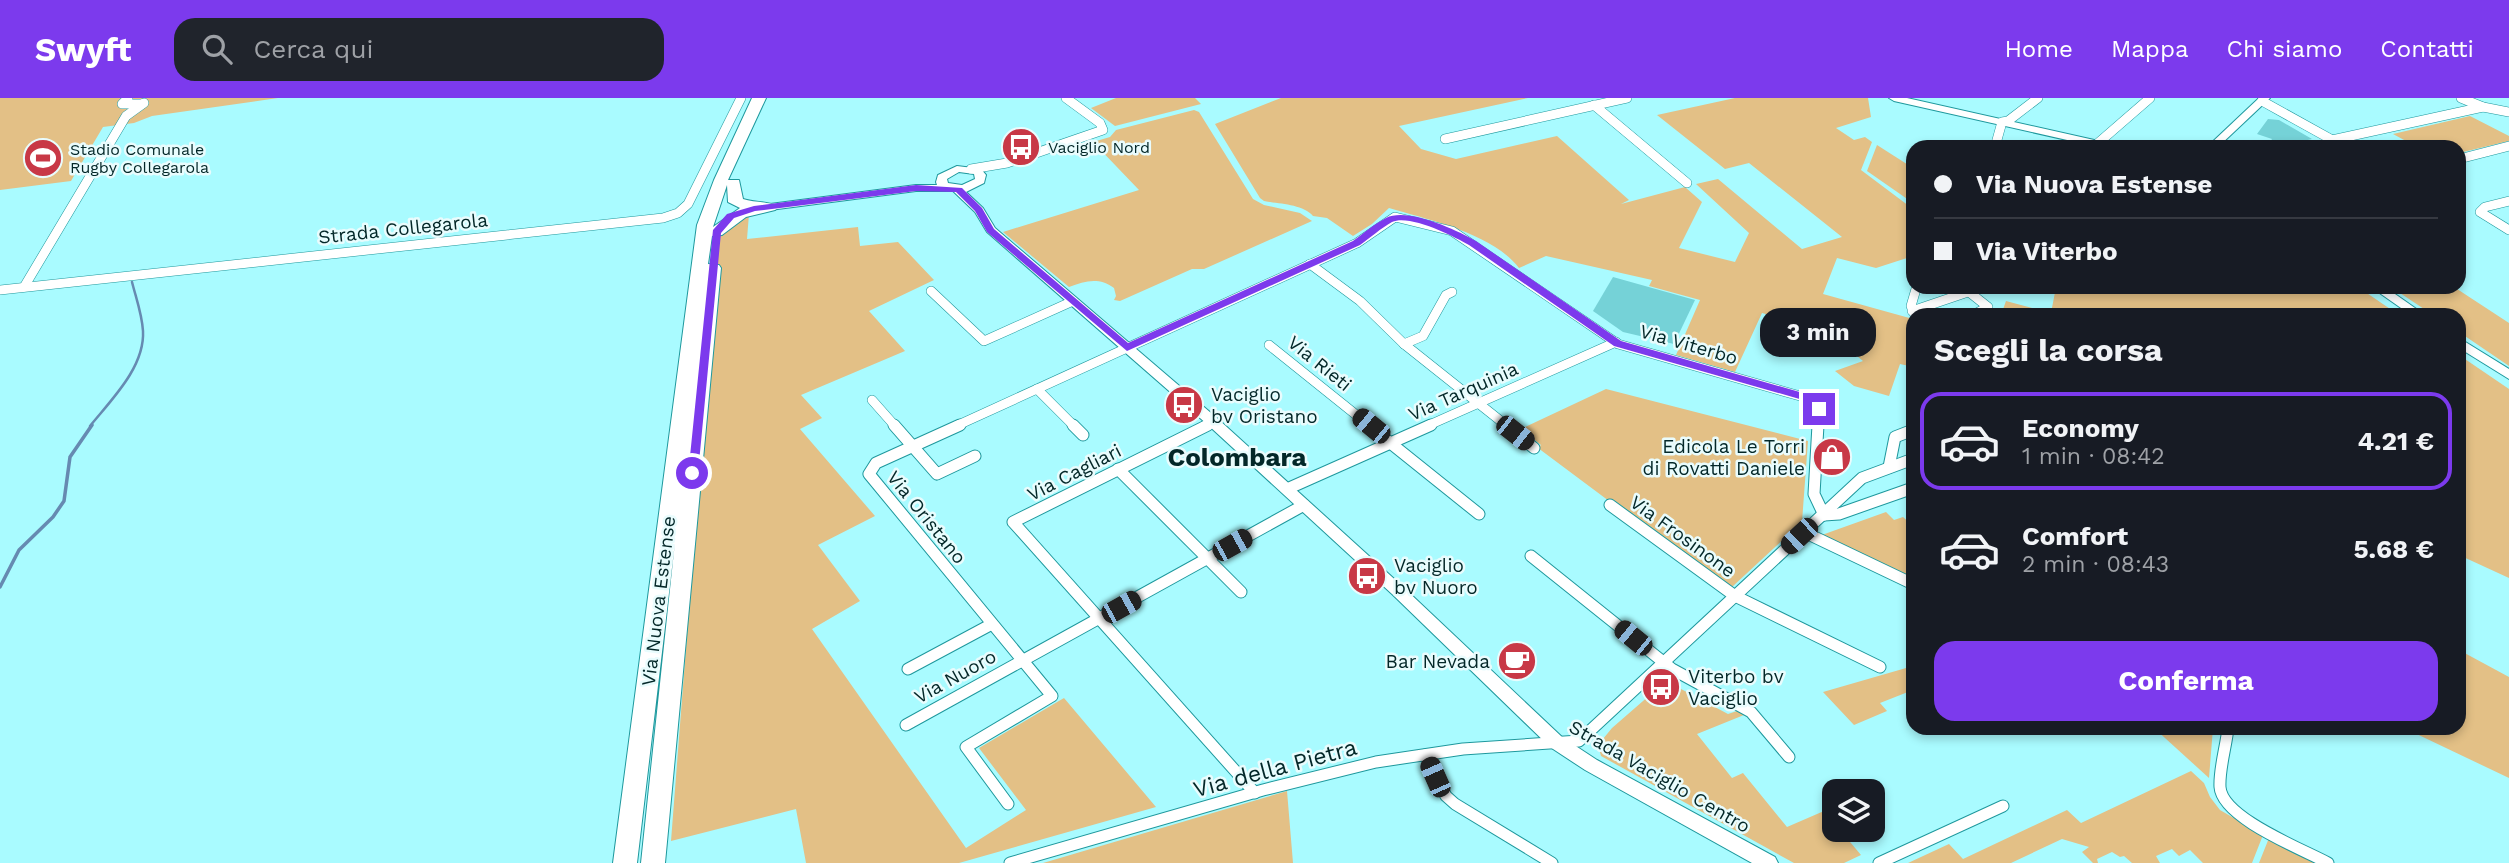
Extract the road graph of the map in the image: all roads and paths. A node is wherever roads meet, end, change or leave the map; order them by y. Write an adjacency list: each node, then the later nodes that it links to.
1 (741, 98): 41 (street, Strada Collegarola)
2 (761, 98): 31 (highway, Via Nuova Estense); 99 (highway, Via Nuova Estense)
3 (1066, 98): 27 (street)
4 (1627, 98): 14 (street)
5 (1894, 98): 12 (street)
6 (2038, 98): 18 (street)
7 (2150, 98): 22 (street)
8 (2461, 98): 15 (street)
9 (2489, 98): 15 (street)
10 (2263, 99): 23 (street); 24 (street)
11 (147, 100): 13 (street); 17 (street)
12 (1919, 100): 18 (street)
13 (127, 102): 17 (street)
14 (1594, 105): 19 (street); 32 (street)
15 (2488, 108): 16 (street); 24 (street)
16 (2509, 112)
17 (126, 116): 41 (street)
18 (2002, 122): 20 (street); 21 (street)
19 (1445, 139)
20 (1997, 140)
21 (2080, 140)
22 (2102, 140)
23 (2220, 140)
24 (2332, 140)
25 (2509, 146): 26 (street)
26 (2466, 157)
27 (1007, 163): 28 (street); 30 (street)
28 (971, 169): 29 (street); 30 (street)
29 (943, 176): 33 (street); 34 (street)
30 (979, 181): 34 (street); 37 (street)
31 (734, 183): 36 (highway); 39 (highway, Via Nuova Estense)
32 (1687, 183)
33 (916, 188): 34 (street); 36 (street)
34 (953, 189): 37 (street, Strada Vaciglio Centro)
35 (2509, 201): 38 (street)
36 (762, 208): 39 (highway)
37 (979, 210): 48 (street, Strada Vaciglio Centro)
38 (2509, 230)
39 (716, 232): 98 (highway, Via Nuova Estense)
40 (1310, 264): 52 (street, Via Oristano); 53 (street); 56 (street, Via Oristano)
41 (24, 287): 42 (street, Strada Collegarola)
42 (0, 290)
43 (931, 291): 48 (street)
44 (1452, 292): 53 (street)
45 (1957, 294): 49 (street)
46 (1971, 294): 50 (street)
47 (2388, 294): 51 (street)
48 (1073, 301): 56 (street, Strada Vaciglio Centro)
49 (1925, 308)
50 (1987, 308)
51 (2408, 308)
52 (1616, 342): 60 (street, Via Tarquinia); 76 (street, Via Viterbo)
53 (1404, 344): 60 (street)
54 (1269, 345): 64 (street, Via Rieti)
55 (2466, 347): 57 (street)
56 (1127, 348): 58 (street, Via Oristano); 61 (street, Strada Vaciglio Centro)
57 (2509, 375)
58 (1037, 389): 63 (street); 65 (street, Via Oristano)
59 (872, 400): 65 (street, Via Oristano)
60 (1478, 404): 64 (street, Via Tarquinia); 66 (street)
61 (1213, 422): 70 (street, Via Cagliari); 71 (street, Strada Vaciglio Centro)
62 (1906, 433): 69 (street)
63 (1083, 435)
64 (1391, 443): 71 (street, Via Tarquinia); 75 (street, Via Rieti)
65 (912, 446): 67 (street, Via Oristano); 84 (street, Via Oristano)
66 (1534, 448)
67 (975, 456)
68 (1906, 461): 69 (street)
69 (1889, 467): 76 (street)
70 (1118, 469): 79 (street); 83 (street, Via Cagliari)
71 (1287, 489): 73 (street, Strada Vaciglio Centro)
72 (1906, 490): 76 (street)
73 (1304, 505): 79 (street, Via Nuoro); 91 (street, Strada Vaciglio Centro)
74 (1610, 505): 82 (street, Via Frosinone)
75 (1479, 514)
76 (1824, 515): 77 (street)
77 (1804, 532): 80 (street); 82 (street)
78 (1531, 556): 86 (street)
79 (1208, 558): 81 (street); 83 (street, Via Nuoro)
80 (1906, 581)
81 (1241, 592)
82 (1735, 596): 86 (street); 87 (street)
83 (1099, 619): 85 (street, Via Nuoro); 95 (street, Via Cagliari)
84 (992, 624): 85 (street, Via Oristano); 88 (street)
85 (1023, 661): 89 (street, Via Nuoro); 96 (street, Via Nuoro)
86 (1664, 663): 92 (street); 94 (street)
87 (1880, 667)
88 (908, 669)
89 (906, 725)
90 (2227, 735): 106 (street)
91 (1556, 742): 92 (street, Strada Vaciglio Centro); 93 (street, Via della Pietra)
92 (1580, 749): 104 (street, Strada Vaciglio Centro)
93 (1425, 755): 95 (street, Via della Pietra); 103 (street)
94 (1789, 757)
95 (1255, 793): 102 (street, Via della Pietra)
96 (1008, 804)
97 (2003, 806): 105 (street)
98 (658, 821): 100 (highway, Via Nuova Estense); 101 (highway)
99 (625, 863)
100 (653, 863)
101 (663, 863)
102 (1010, 863)
103 (1552, 863)
104 (1769, 863)
105 (1878, 863)
106 (2328, 863)

